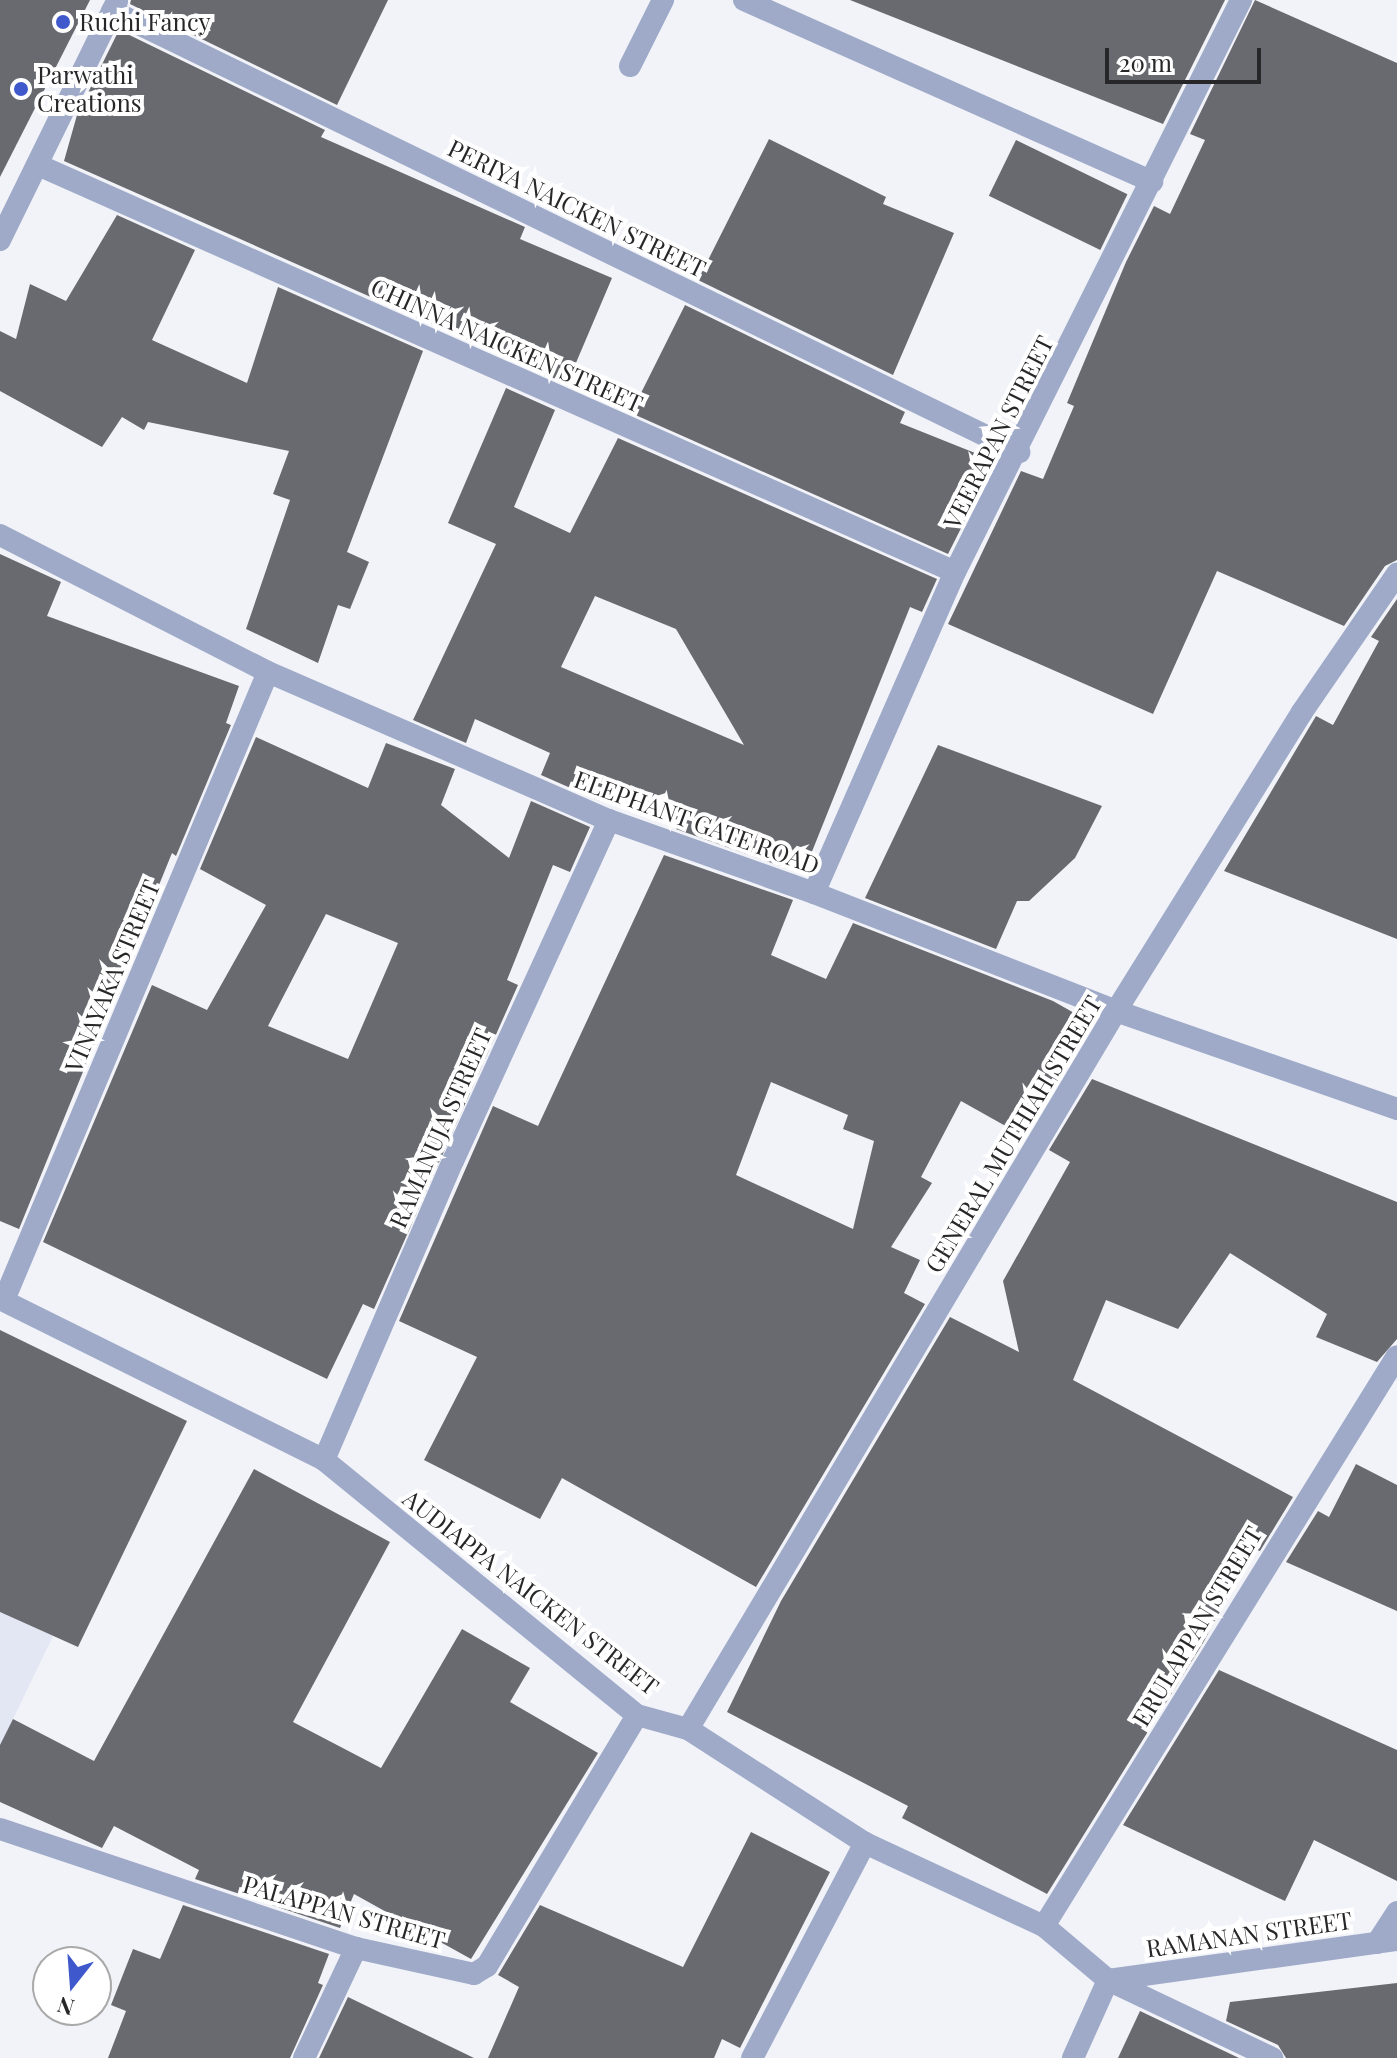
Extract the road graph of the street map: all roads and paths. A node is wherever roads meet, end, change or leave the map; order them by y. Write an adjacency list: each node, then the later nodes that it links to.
1 (663, 0): 5 (street)
2 (744, 0): 7 (street)
3 (1241, 0): 7 (street, VEERAPAN STREET)
4 (115, 6): 6 (street); 9 (street, PERIYA NAICKEN STREET)
5 (630, 66)
6 (38, 165): 8 (street); 11 (street, CHINNA NAICKEN STREET)
7 (1152, 182): 9 (street, VEERAPAN STREET)
8 (0, 240)
9 (1019, 452): 11 (street, VEERAPAN STREET)
10 (0, 535): 13 (street, ELEPHANT GATE ROAD)
11 (955, 572): 15 (street, VEERAPAN STREET)
12 (1397, 574): 16 (street, GENERAL MUTHIAH STREET)
13 (268, 672): 14 (street, ELEPHANT GATE ROAD); 18 (street, VINAYAKA STREET)
14 (609, 820): 15 (street, ELEPHANT GATE ROAD); 20 (street, RAMANUJA STREET)
15 (814, 893): 16 (street, ELEPHANT GATE ROAD)
16 (1116, 1011): 17 (street, ELEPHANT GATE ROAD); 22 (street, GENERAL MUTHIAH STREET)
17 (1397, 1109)
18 (2, 1300): 20 (street, AUDIAPPA NAICKEN STREET)
19 (1397, 1356): 26 (street, ERULAPPAN STREET)
20 (324, 1460): 21 (street, AUDIAPPA NAICKEN STREET)
21 (637, 1715): 22 (street, AUDIAPPA NAICKEN STREET); 28 (street, PALAPPAN STREET)
22 (688, 1729): 24 (street, AUDIAPPA NAICKEN STREET)
23 (0, 1829): 28 (street, PALAPPAN STREET)
24 (865, 1843): 26 (street, AUDIAPPA NAICKEN STREET); 31 (street)
25 (1397, 1912): 27 (street)
26 (1044, 1926): 29 (street, AUDIAPPA NAICKEN STREET)
27 (1387, 1942): 29 (street, RAMANAN STREET)
28 (356, 1948): 30 (street)
29 (1108, 1980): 32 (street); 33 (street, AUDIAPPA NAICKEN STREET)
30 (304, 2058)
31 (752, 2058)
32 (1073, 2058)
33 (1272, 2058)

